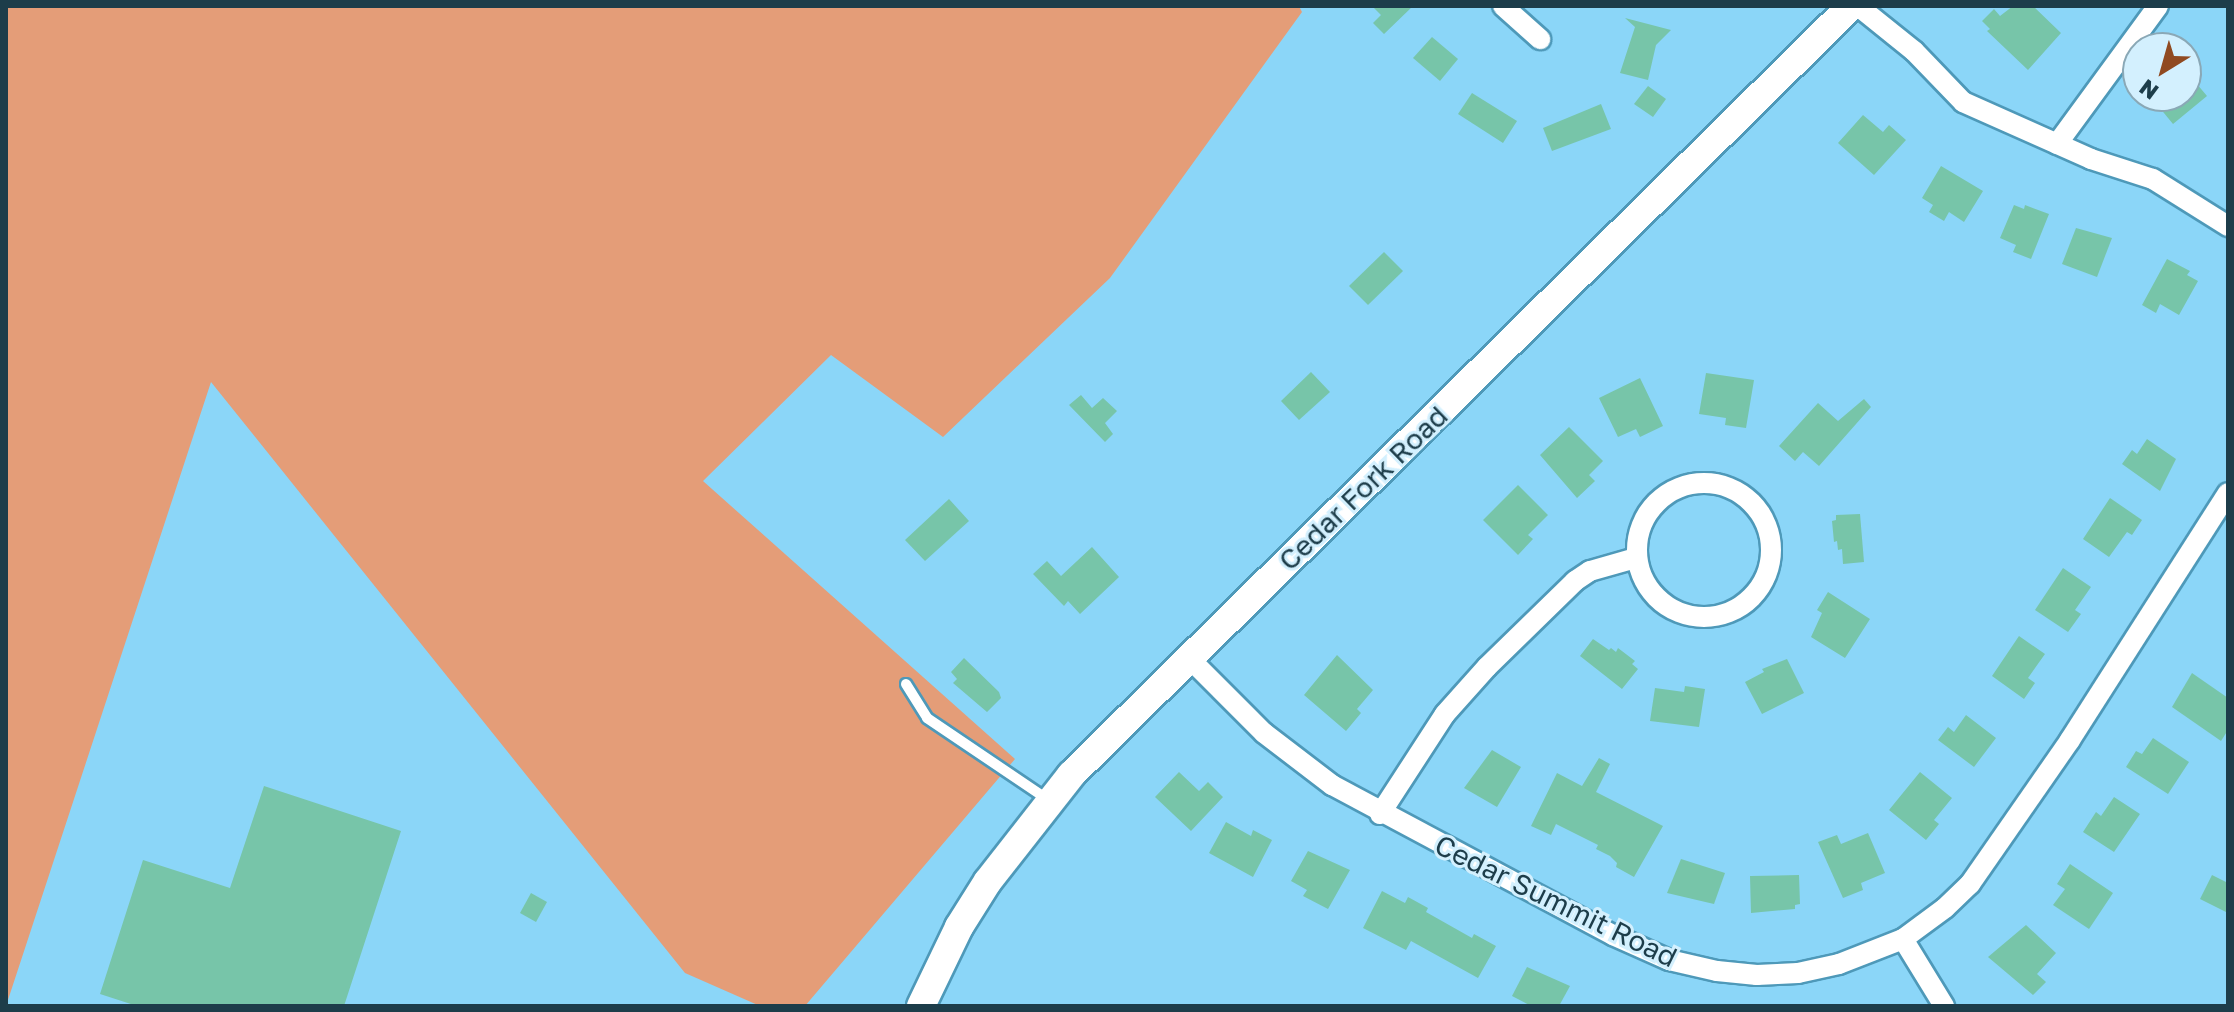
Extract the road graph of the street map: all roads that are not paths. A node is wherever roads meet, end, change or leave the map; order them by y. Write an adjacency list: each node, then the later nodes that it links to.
1 (1503, 6): 5 (street)
2 (1851, 6): 10 (street, Cedar Fork Road)
3 (1858, 6): 6 (street)
4 (2158, 6): 6 (street)
5 (1540, 39)
6 (2057, 144): 7 (street)
7 (2228, 226)
8 (2228, 493): 14 (street, Cedar Summit Road)
9 (1636, 558): 9 (street); 13 (street)
10 (1189, 658): 12 (street, Cedar Fork Road); 13 (street, Cedar Summit Road)
11 (906, 684): 12 (lane)
12 (1049, 800): 15 (street, Cedar Fork Road)
13 (1380, 814): 14 (street, Cedar Summit Road)
14 (1903, 939): 16 (street)
15 (921, 1006)
16 (1944, 1006)

